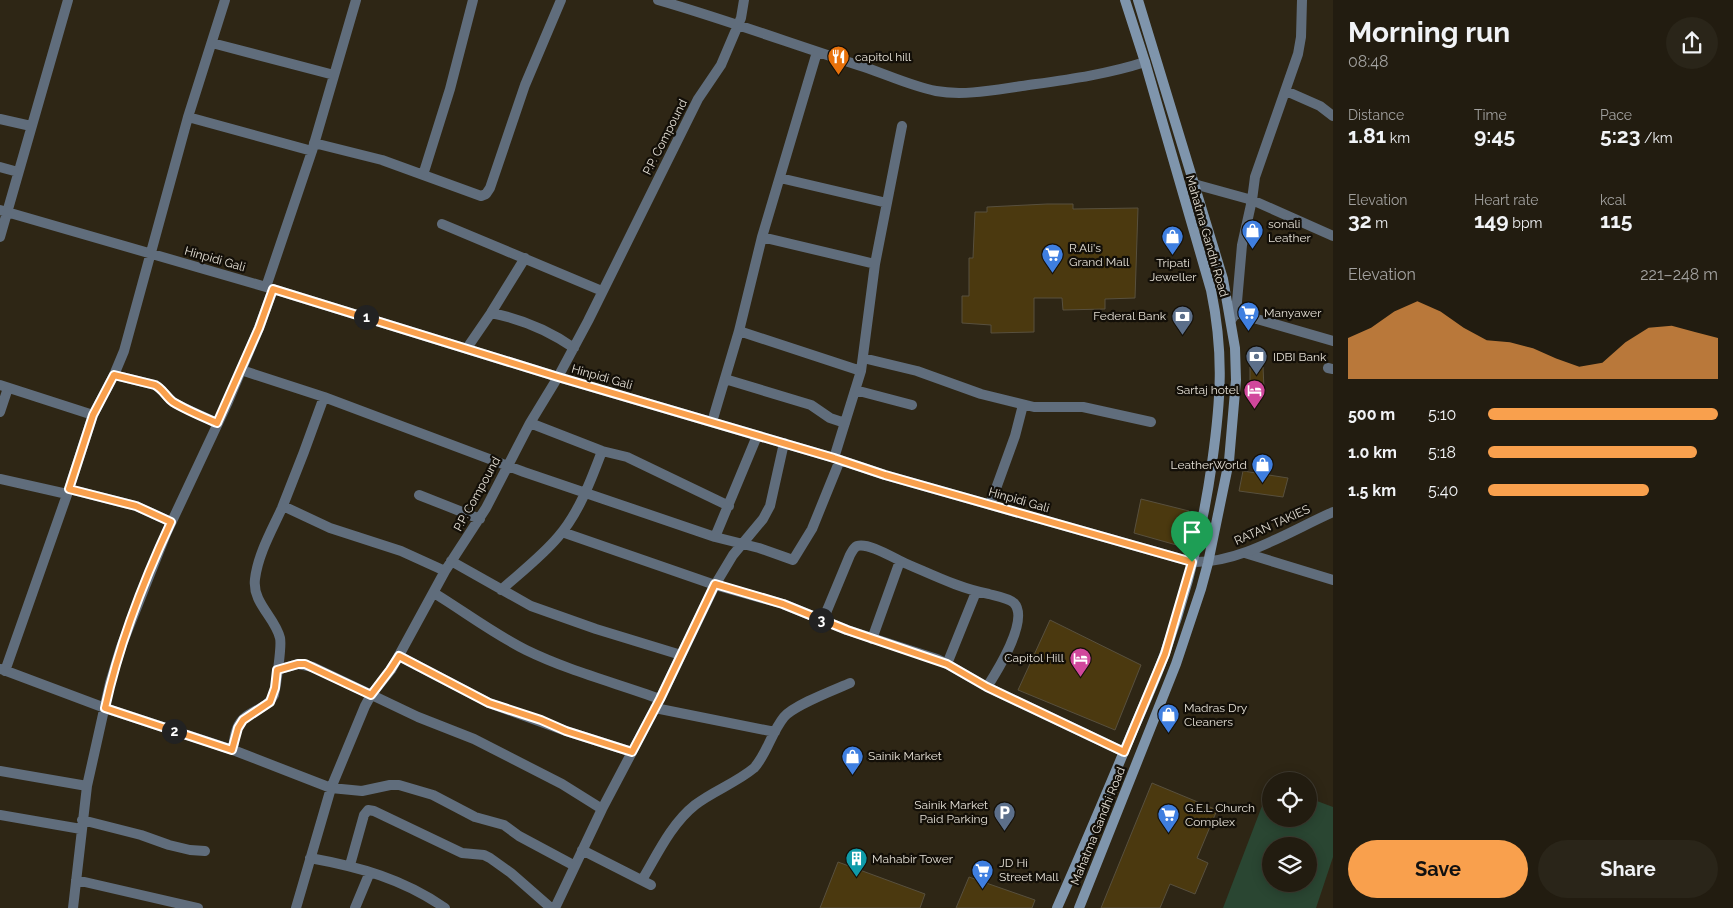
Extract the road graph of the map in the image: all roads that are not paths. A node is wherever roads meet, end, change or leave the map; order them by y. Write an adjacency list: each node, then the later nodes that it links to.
1 (68, 0): 20 (street)
2 (225, 0): 12 (street)
3 (356, 0): 15 (street)
4 (473, 0): 25 (street)
5 (561, 0): 25 (street)
6 (658, 0): 11 (street)
7 (744, 0): 11 (street, P.P. Compound)
8 (1125, 0): 14 (main road, Mahatma Gandhi Road)
9 (1138, 0): 27 (main road, Mahatma Gandhi Road)
10 (1302, 0): 16 (street)
11 (738, 26): 13 (street); 39 (street, P.P. Compound)
12 (212, 43): 15 (street); 18 (street)
13 (817, 52): 14 (street); 26 (street)
14 (1145, 62): 85 (main road, Mahatma Gandhi Road)
15 (334, 74): 22 (street)
16 (1286, 91): 17 (street); 28 (street)
17 (1333, 116)
18 (188, 117): 22 (street); 35 (street)
19 (0, 119): 20 (street)
20 (31, 126): 24 (street)
21 (902, 126): 29 (street)
22 (313, 147): 25 (street); 38 (street)
23 (0, 167): 24 (street)
24 (18, 172): 30 (street)
25 (424, 175)
26 (780, 178): 29 (street); 34 (street)
27 (1194, 184): 28 (street); 41 (main road, Mahatma Gandhi Road)
28 (1252, 200): 32 (street); 41 (street)
29 (887, 203): 37 (street)
30 (3, 210): 33 (street); 35 (street, Hinpidi Gali)
31 (442, 224): 36 (street)
32 (1333, 236)
33 (0, 237)
34 (762, 237): 37 (street); 42 (street)
35 (150, 253): 38 (street, Hinpidi Gali); 49 (street)
36 (525, 258): 39 (street); 40 (street)
37 (875, 264): 46 (street)
38 (270, 288): 44 (street, Hinpidi Gali); 47 (street)
39 (602, 291): 45 (street, P.P. Compound)
40 (491, 313): 44 (street); 45 (street)
41 (1233, 316): 43 (street); 86 (main road, Mahatma Gandhi Road)
42 (739, 331): 48 (street); 51 (street)
43 (1333, 341)
44 (467, 348): 50 (street, Hinpidi Gali)
45 (574, 348): 50 (street, P.P. Compound)
46 (863, 358): 48 (street); 56 (street)
47 (241, 370): 54 (street); 61 (street)
48 (860, 371): 53 (street)
49 (114, 375): 58 (street); 61 (street)
50 (558, 377): 59 (street, Hinpidi Gali); 62 (street, P.P. Compound)
51 (725, 379): 59 (street); 63 (street)
52 (4, 387): 57 (street); 58 (street)
53 (855, 390): 55 (street); 63 (street)
54 (324, 397): 68 (street); 74 (street)
55 (912, 405)
56 (1024, 405): 60 (street); 73 (street)
57 (0, 412)
58 (93, 415): 70 (street)
59 (712, 422): 64 (street, Hinpidi Gali)
60 (1151, 422)
61 (217, 423): 78 (street)
62 (530, 423): 66 (street); 68 (street, P.P. Compound)
63 (845, 423): 67 (street)
64 (758, 436): 65 (street, Hinpidi Gali); 75 (street)
65 (784, 443): 67 (street, Hinpidi Gali); 81 (street)
66 (602, 451): 71 (street); 75 (street)
67 (837, 459): 73 (street, Hinpidi Gali); 81 (street)
68 (507, 466): 71 (street); 77 (street, P.P. Compound)
69 (0, 479): 70 (street)
70 (68, 492): 78 (street); 98 (street)
71 (585, 492): 79 (street); 80 (street)
72 (418, 495): 77 (street)
73 (990, 505): 85 (street, Hinpidi Gali)
74 (283, 506): 87 (street); 99 (street)
75 (729, 506): 80 (street)
76 (1333, 512): 82 (street, RATAN TAKIES)
77 (480, 519): 83 (street, P.P. Compound)
78 (171, 522): 104 (street)
79 (562, 532): 89 (street); 90 (street)
80 (715, 537): 81 (street)
81 (740, 545): 89 (street)
82 (1245, 553): 86 (street, RATAN TAKIES); 88 (street)
83 (451, 561): 87 (street, P.P. Compound); 90 (street)
84 (900, 561): 91 (street); 93 (street); 94 (street)
85 (1192, 562): 86 (street, RATAN TAKIES); 108 (main road, Mahatma Gandhi Road)
86 (1208, 563): 130 (main road, Mahatma Gandhi Road)
87 (445, 571): 92 (street, P.P. Compound)
88 (1333, 580)
89 (715, 584): 93 (street); 95 (street)
90 (501, 590): 95 (street)
91 (976, 592): 97 (street); 101 (street)
92 (434, 593): 96 (street, P.P. Compound); 103 (street)
93 (823, 620): 94 (street)
94 (872, 639): 97 (street)
95 (681, 655): 103 (street)
96 (399, 656): 102 (street, P.P. Compound); 107 (street)
97 (947, 664): 101 (street)
98 (3, 670): 104 (street)
99 (277, 670): 102 (street); 106 (street)
100 (850, 683): 105 (street)
101 (987, 687): 108 (street)
102 (371, 695): 111 (street, P.P. Compound); 112 (street)
103 (658, 704): 105 (street); 107 (street)
104 (105, 708): 106 (street); 110 (street)
105 (775, 732): 115 (street)
106 (232, 750): 111 (street)
107 (632, 752): 112 (street)
108 (1124, 752): 129 (main road, Mahatma Gandhi Road)
109 (0, 771): 110 (street)
110 (87, 786): 114 (street)
111 (331, 788): 117 (street, P.P. Compound); 119 (street)
112 (602, 809): 115 (street)
113 (0, 815): 114 (street)
114 (82, 825): 116 (street); 121 (street)
115 (582, 850): 119 (street)
116 (205, 851)
117 (310, 858): 118 (street); 124 (street, P.P. Compound)
118 (350, 865): 120 (street); 127 (street)
119 (575, 866): 128 (street)
120 (370, 872): 125 (street); 126 (street)
121 (76, 880): 122 (street); 123 (street)
122 (73, 908)
123 (198, 908)
124 (296, 908)
125 (355, 908)
126 (445, 908)
127 (551, 908)
128 (555, 908)
129 (1057, 908)
130 (1079, 908)

